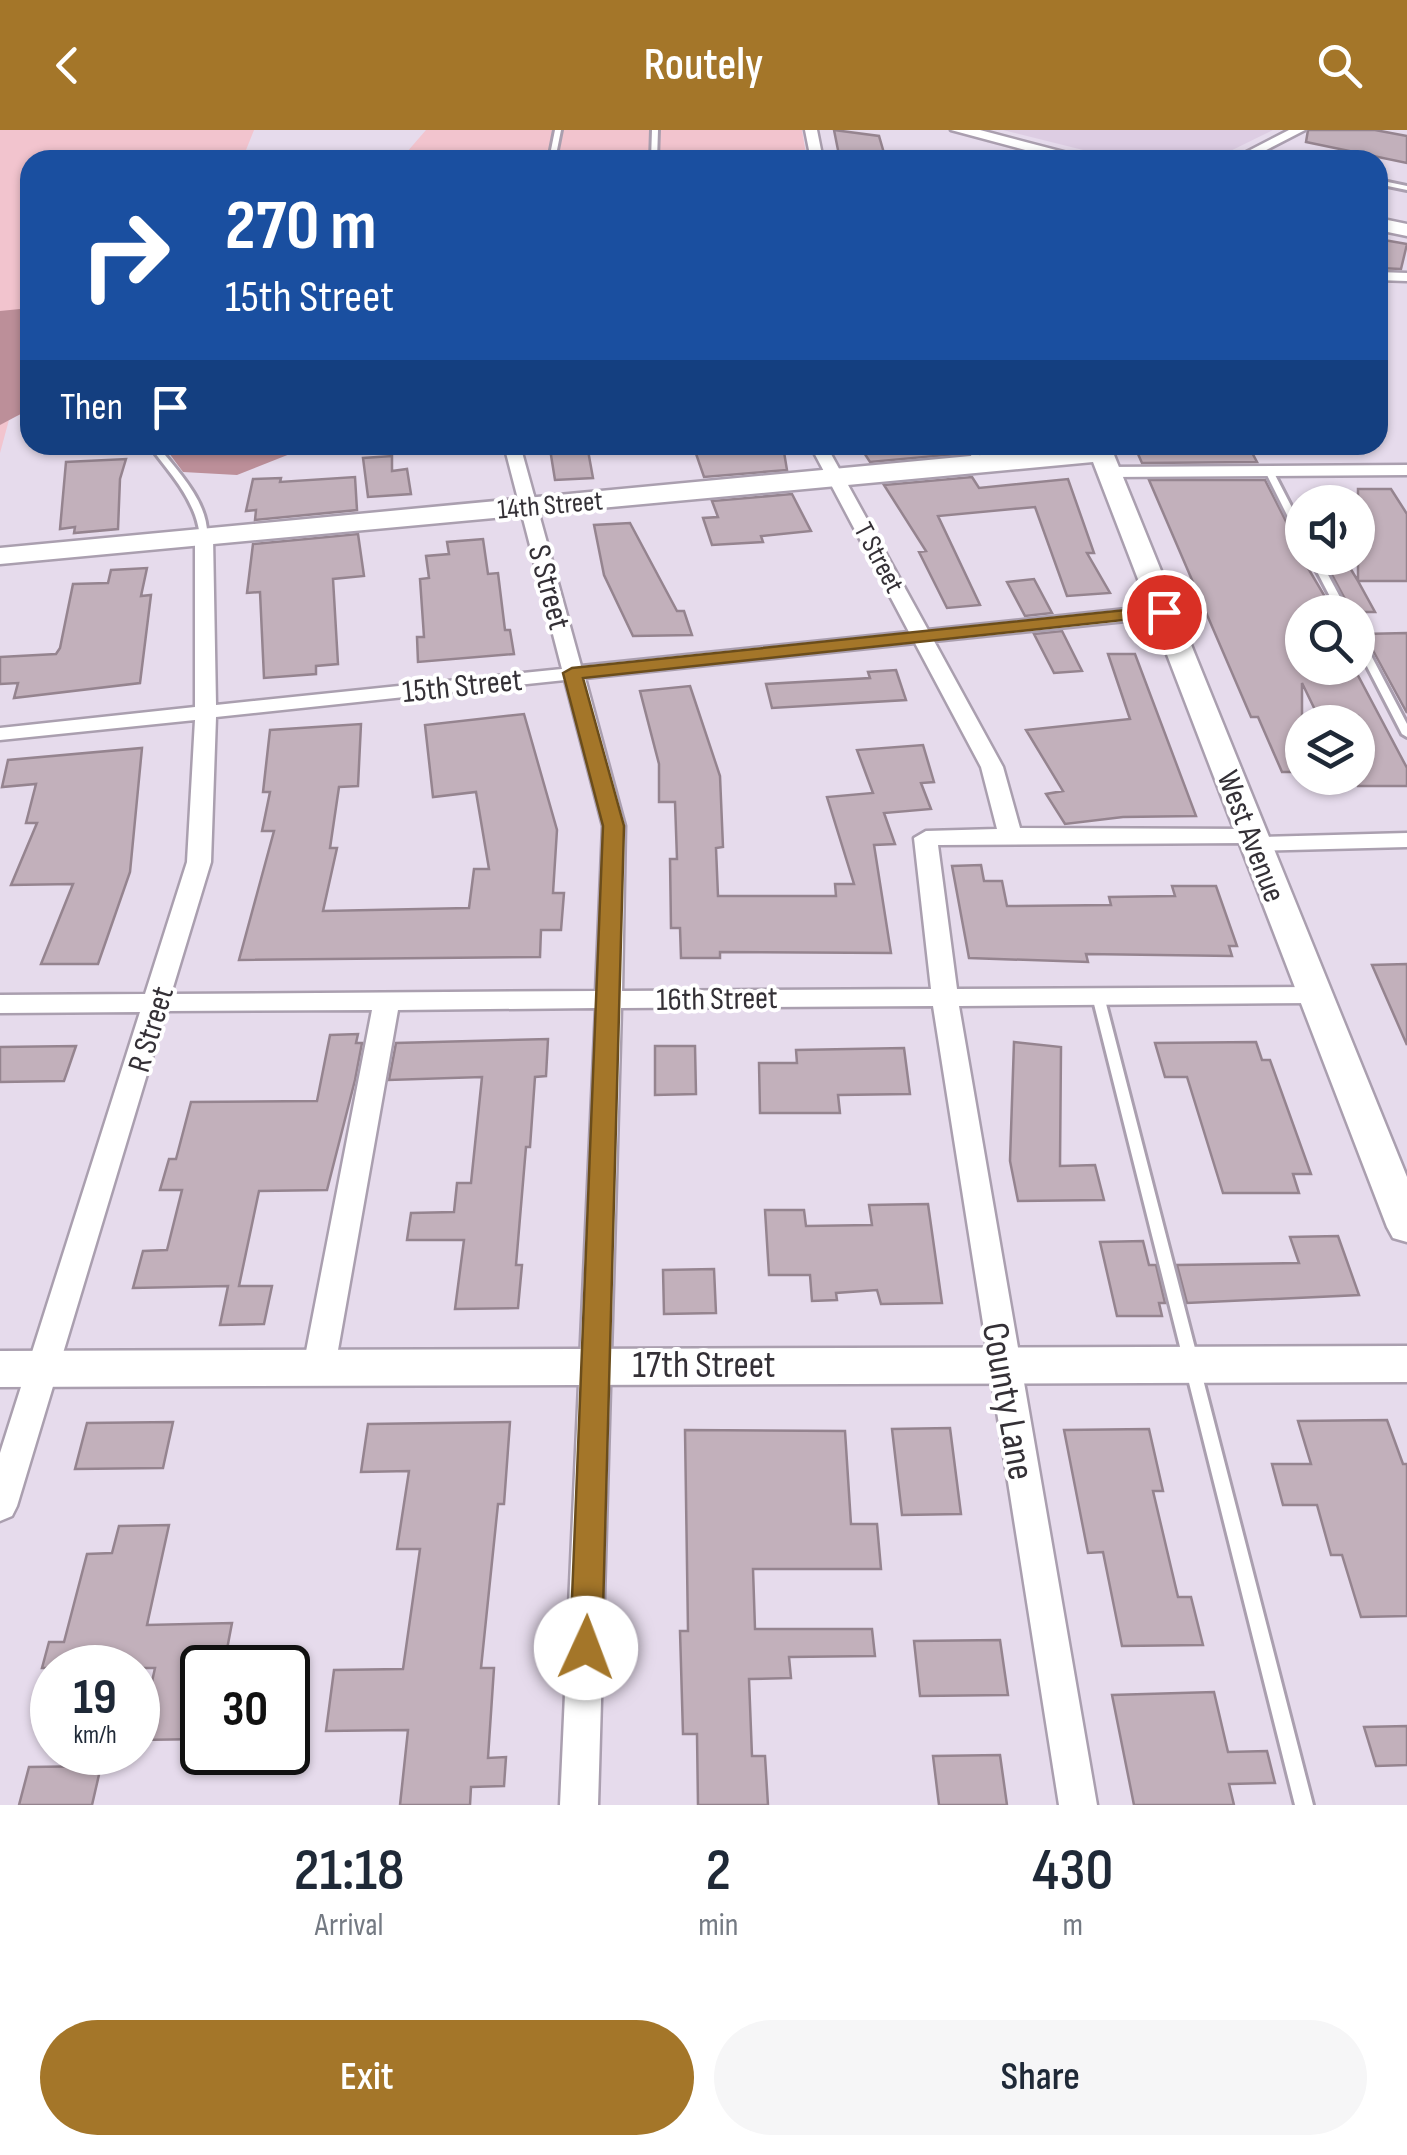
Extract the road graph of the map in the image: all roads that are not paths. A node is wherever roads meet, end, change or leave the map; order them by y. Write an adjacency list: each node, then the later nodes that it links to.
1 (959, 130): 3 (street)
2 (1299, 130): 5 (street)
3 (978, 132): 4 (street)
4 (1047, 150)
5 (1257, 150)
6 (161, 455): 16 (lane)
7 (515, 455): 15 (street, S Street)
8 (823, 455): 13 (street, T Street)
9 (975, 455): 10 (street, 14th Street); 13 (street, 14th Street)
10 (1102, 457): 12 (street, 14th Street); 18 (street, West Avenue)
11 (1407, 470): 12 (street, 14th Street)
12 (1269, 471): 14 (lane)
13 (836, 478): 15 (street, 14th Street); 19 (street, T Street)
14 (1285, 502)
15 (528, 506): 16 (street, 14th Street); 20 (street, S Street)
16 (204, 538): 17 (street, 14th Street); 22 (street, R Street)
17 (0, 556)
18 (1164, 612): 19 (street, 15th Street); 26 (street, West Avenue)
19 (924, 636): 20 (street, 15th Street); 25 (street, T Street)
20 (572, 673): 22 (street, 15th Street); 32 (street, S Street)
21 (1375, 673): 24 (lane)
22 (206, 714): 23 (street, 15th Street); 33 (street, R Street)
23 (0, 734)
24 (1407, 734)
25 (1010, 835): 26 (street); 29 (street)
26 (1254, 840): 27 (street); 28 (street, West Avenue)
27 (1407, 840)
28 (1314, 995): 30 (street, 16th Street); 35 (street, West Avenue)
29 (944, 996): 30 (street, 16th Street); 32 (street, 16th Street); 36 (street, County Lane)
30 (1098, 996): 37 (lane)
31 (387, 999): 32 (street, 16th Street); 33 (street, 16th Street); 40 (street)
32 (608, 999): 39 (street, S Street)
33 (158, 1003): 34 (street, 16th Street); 41 (street, R Street)
34 (0, 1004)
35 (1407, 1227)
36 (1002, 1362): 37 (street, 17th Street); 39 (street, 17th Street); 45 (street, County Lane)
37 (1193, 1364): 38 (street, 17th Street); 46 (lane)
38 (1407, 1364)
39 (598, 1365): 40 (street, 17th Street); 44 (street, S Street)
40 (319, 1367): 41 (street, 17th Street)
41 (44, 1368): 42 (street, 17th Street); 43 (street, R Street)
42 (0, 1369)
43 (0, 1506)
44 (579, 1805)
45 (1078, 1805)
46 (1304, 1805)

